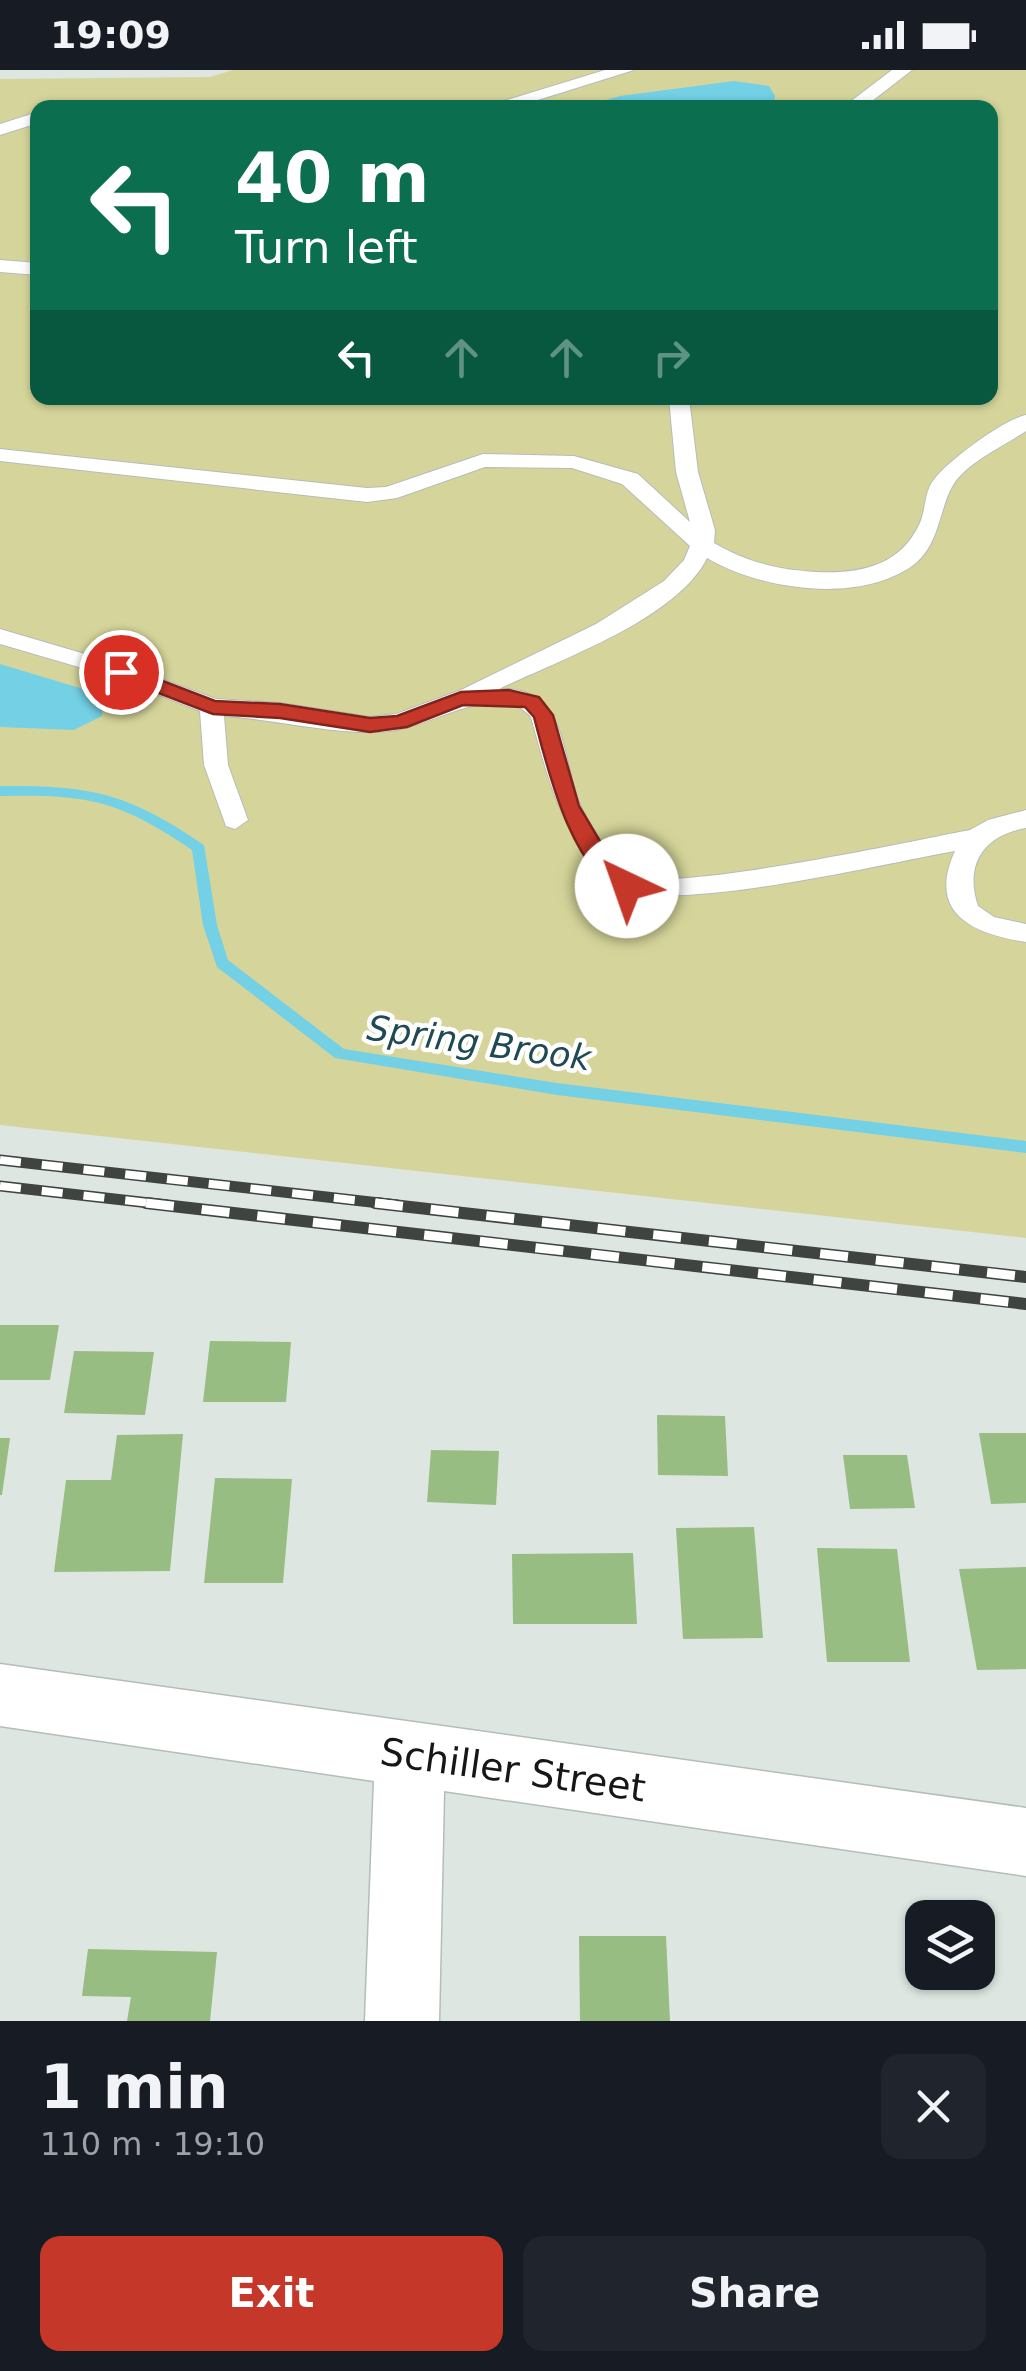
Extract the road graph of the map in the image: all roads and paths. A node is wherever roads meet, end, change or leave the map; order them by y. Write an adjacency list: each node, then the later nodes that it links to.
1 (625, 70): 3 (lane)
2 (904, 70): 4 (lane)
3 (518, 100)
4 (861, 100)
5 (30, 119): 6 (lane)
6 (0, 130)
7 (0, 266): 8 (lane)
8 (30, 268)
9 (680, 405): 12 (lane)
10 (1026, 420): 12 (lane)
11 (0, 454): 12 (lane)
12 (703, 546): 14 (lane)
13 (0, 636): 15 (lane)
14 (461, 698): 15 (lane); 18 (lane)
15 (213, 708): 17 (lane)
16 (1019, 819): 18 (lane)
17 (236, 820)
18 (972, 839): 19 (lane)
19 (1026, 933)
20 (0, 1695): 21 (street, Schiller Street)
21 (410, 1756): 22 (street, Schiller Street); 23 (street)
22 (1026, 1842)
23 (402, 2021)

